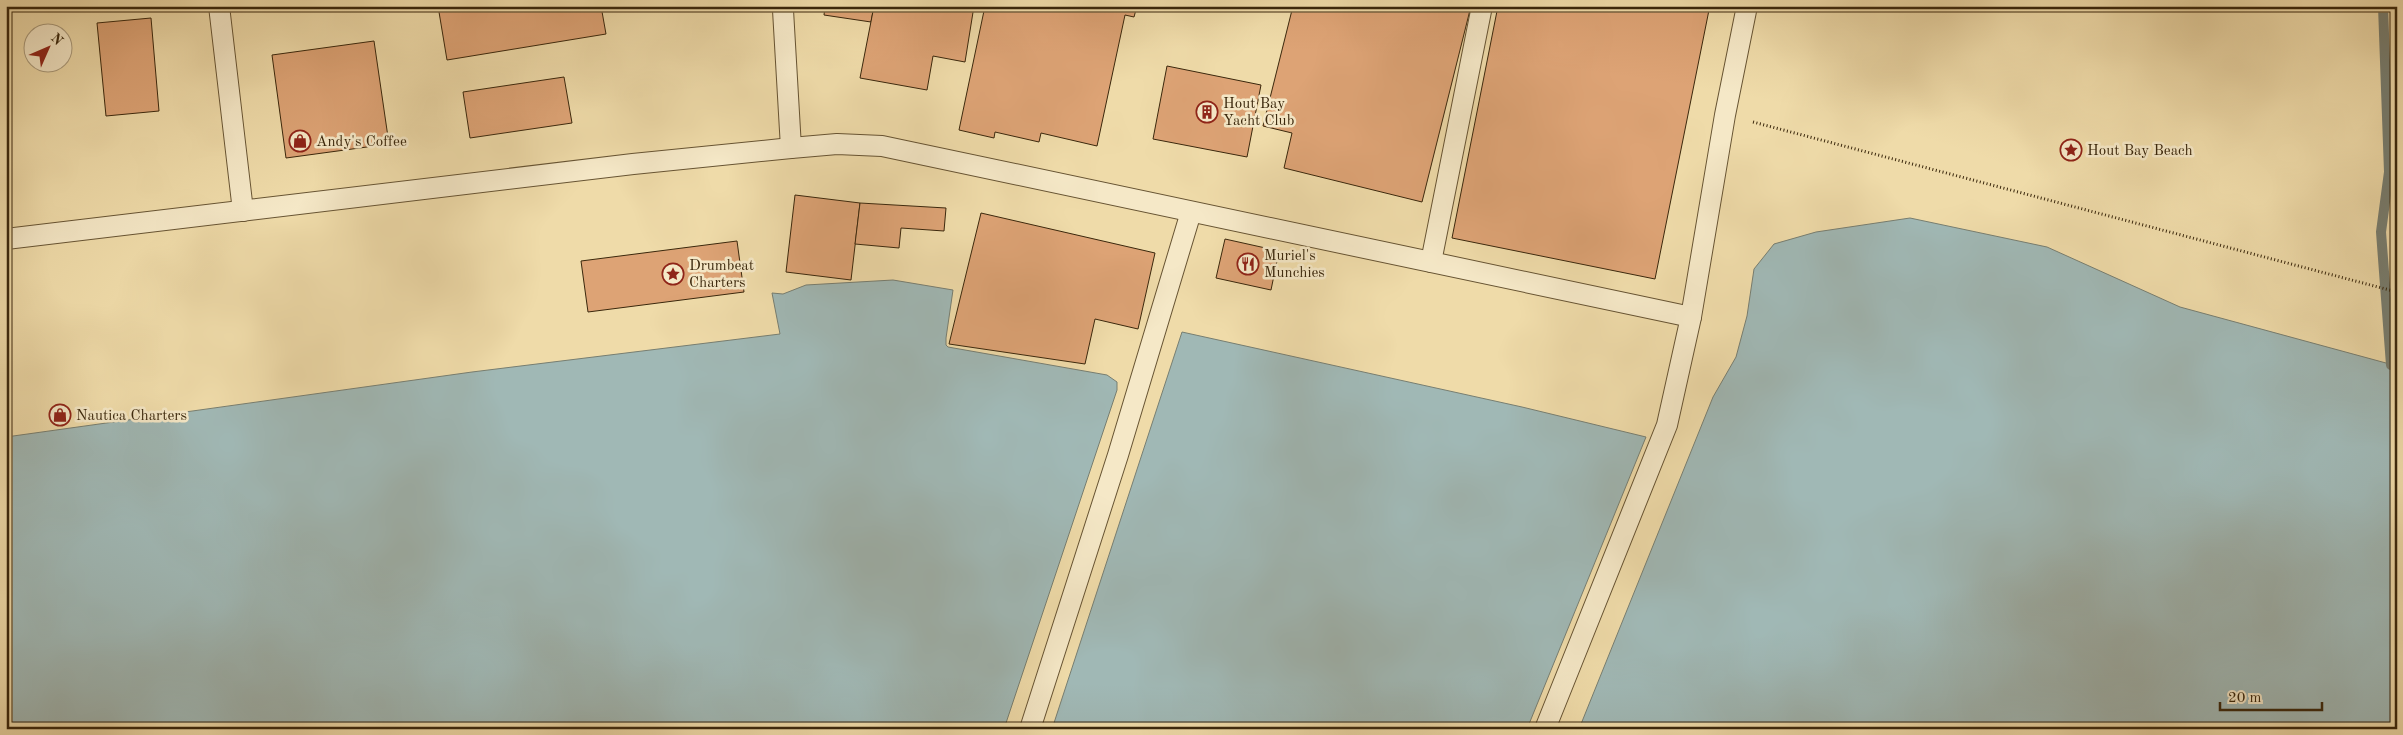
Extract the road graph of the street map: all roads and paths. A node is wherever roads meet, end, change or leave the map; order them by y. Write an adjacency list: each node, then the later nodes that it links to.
1 (220, 6): 7 (lane)
2 (1482, 6): 10 (lane)
3 (1747, 6): 5 (lane)
4 (783, 10): 6 (lane)
5 (1725, 115): 11 (path); 12 (lane)
6 (791, 148): 7 (lane); 8 (lane)
7 (243, 211): 9 (lane)
8 (1191, 212): 10 (lane); 13 (lane)
9 (6, 239)
10 (1430, 262): 12 (lane)
11 (2397, 292)
12 (1691, 318): 14 (lane)
13 (1030, 729)
14 (1545, 729)

